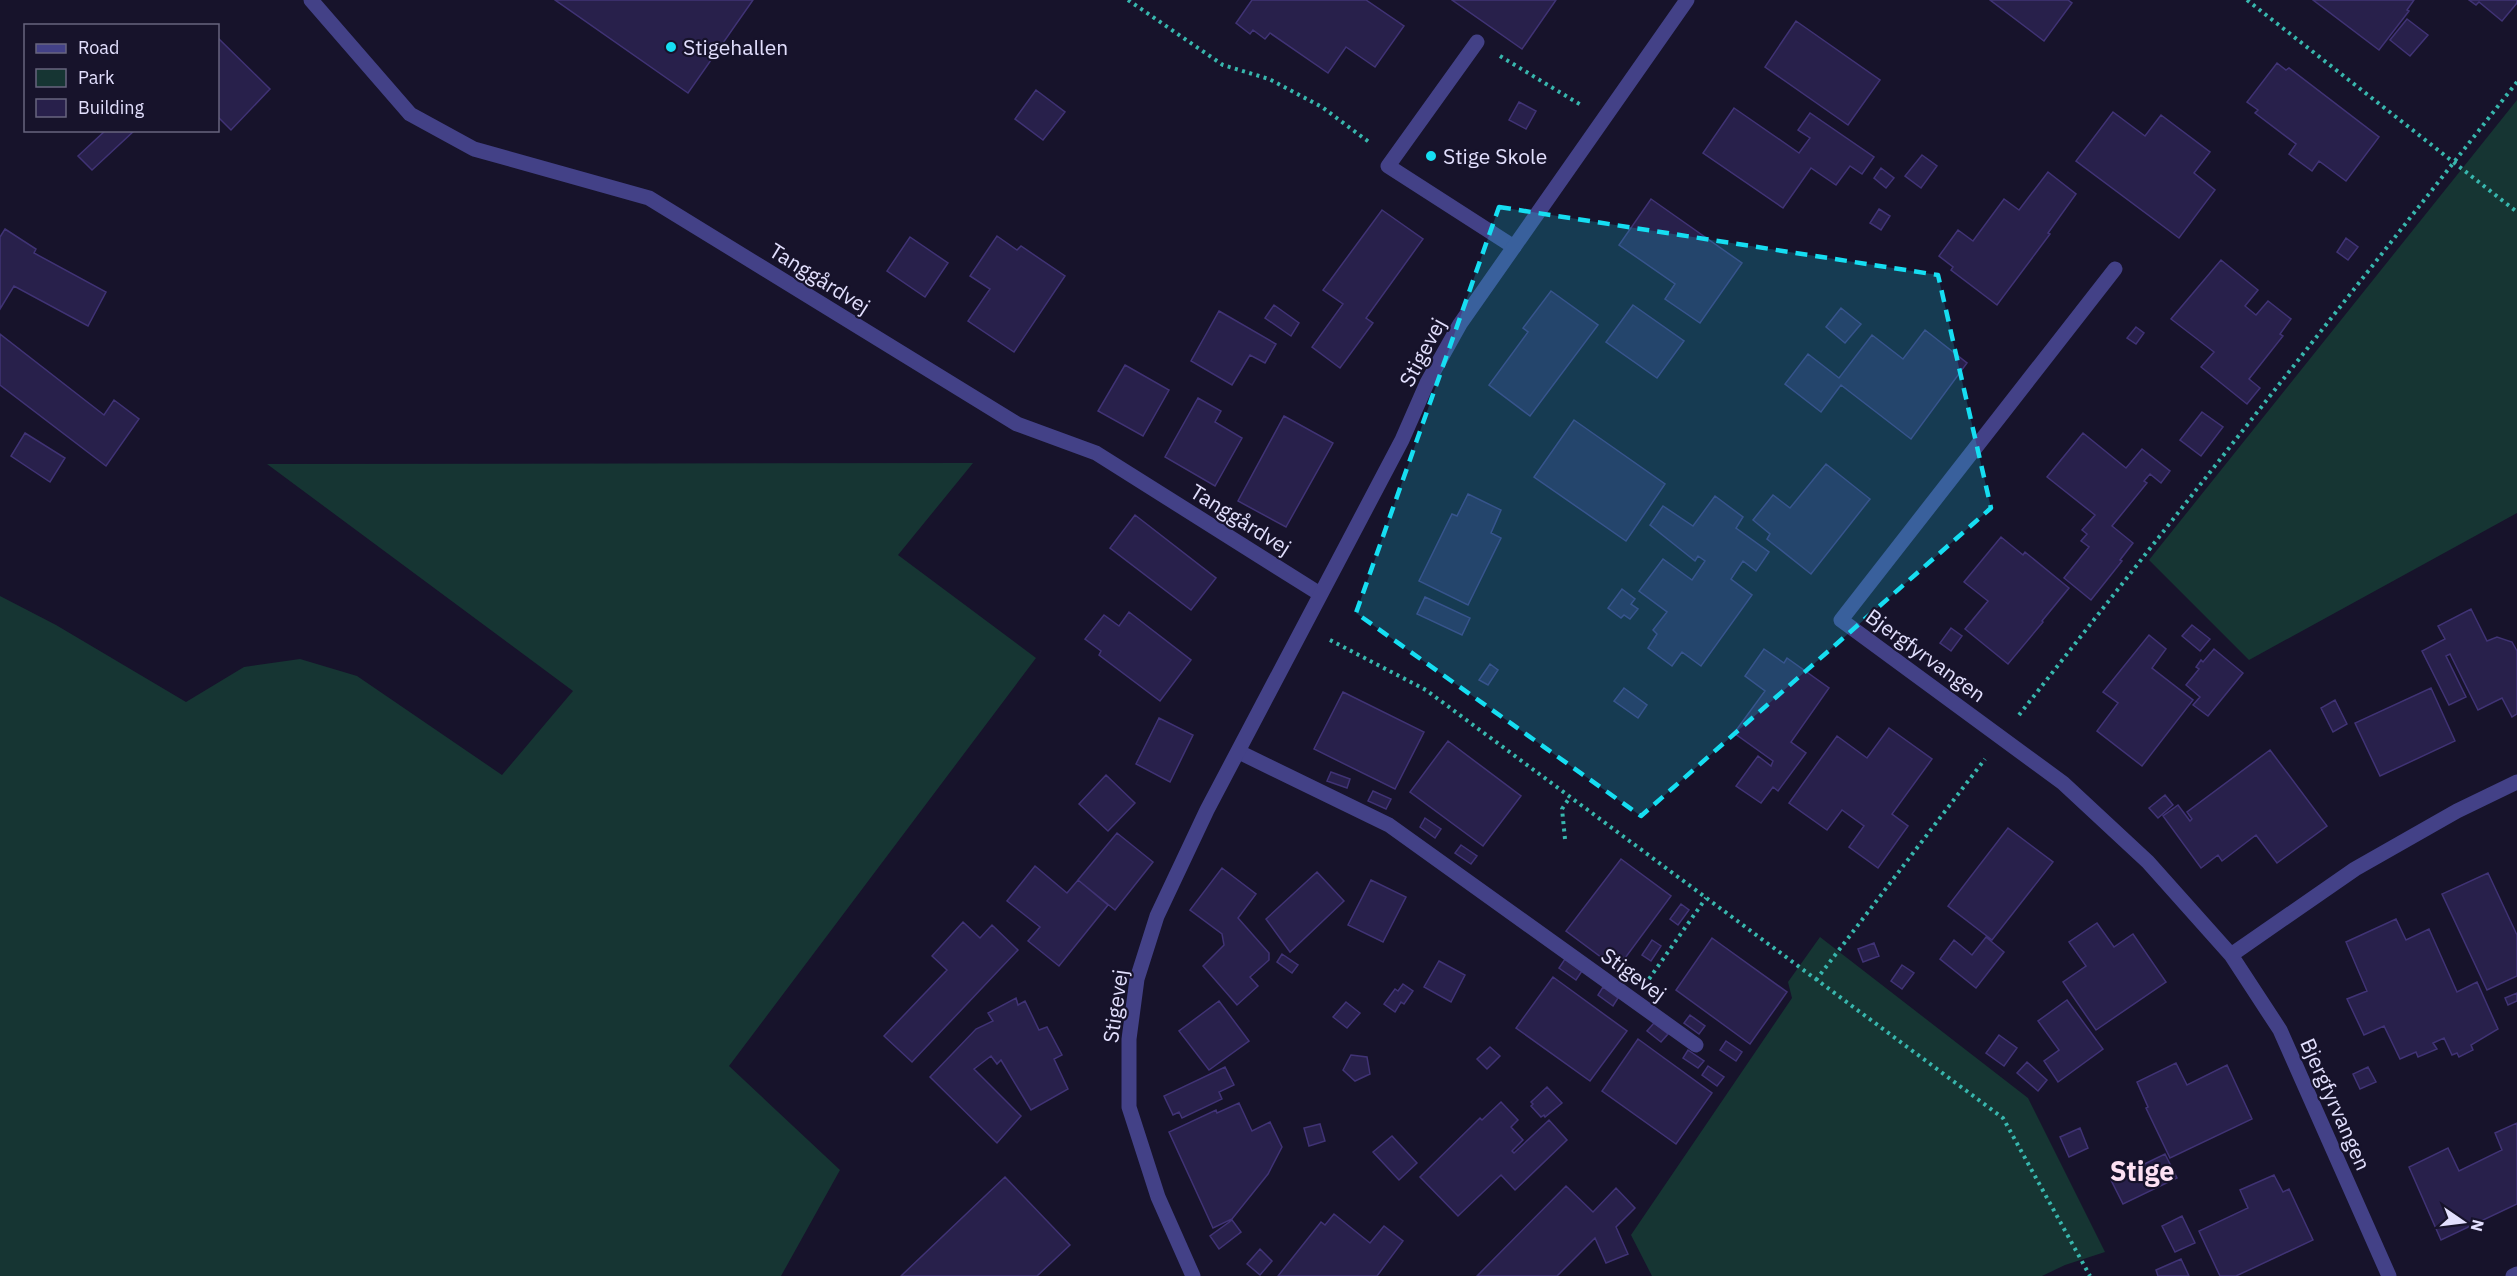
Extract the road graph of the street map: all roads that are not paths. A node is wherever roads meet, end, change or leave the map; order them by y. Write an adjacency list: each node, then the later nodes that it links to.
1 (311, 0): 6 (street, Tanggårdvej)
2 (1687, 0): 4 (street, Stigevej)
3 (1478, 42): 4 (street)
4 (1514, 247): 6 (street, Stigevej)
5 (2115, 269): 9 (street, Bjergfyrvangen)
6 (1320, 594): 7 (street, Stigevej)
7 (1239, 752): 10 (street, Stigevej); 11 (street, Stigevej)
8 (2517, 782): 9 (street)
9 (2231, 955): 12 (street, Bjergfyrvangen)
10 (1696, 1045)
11 (1193, 1276)
12 (2389, 1276)

